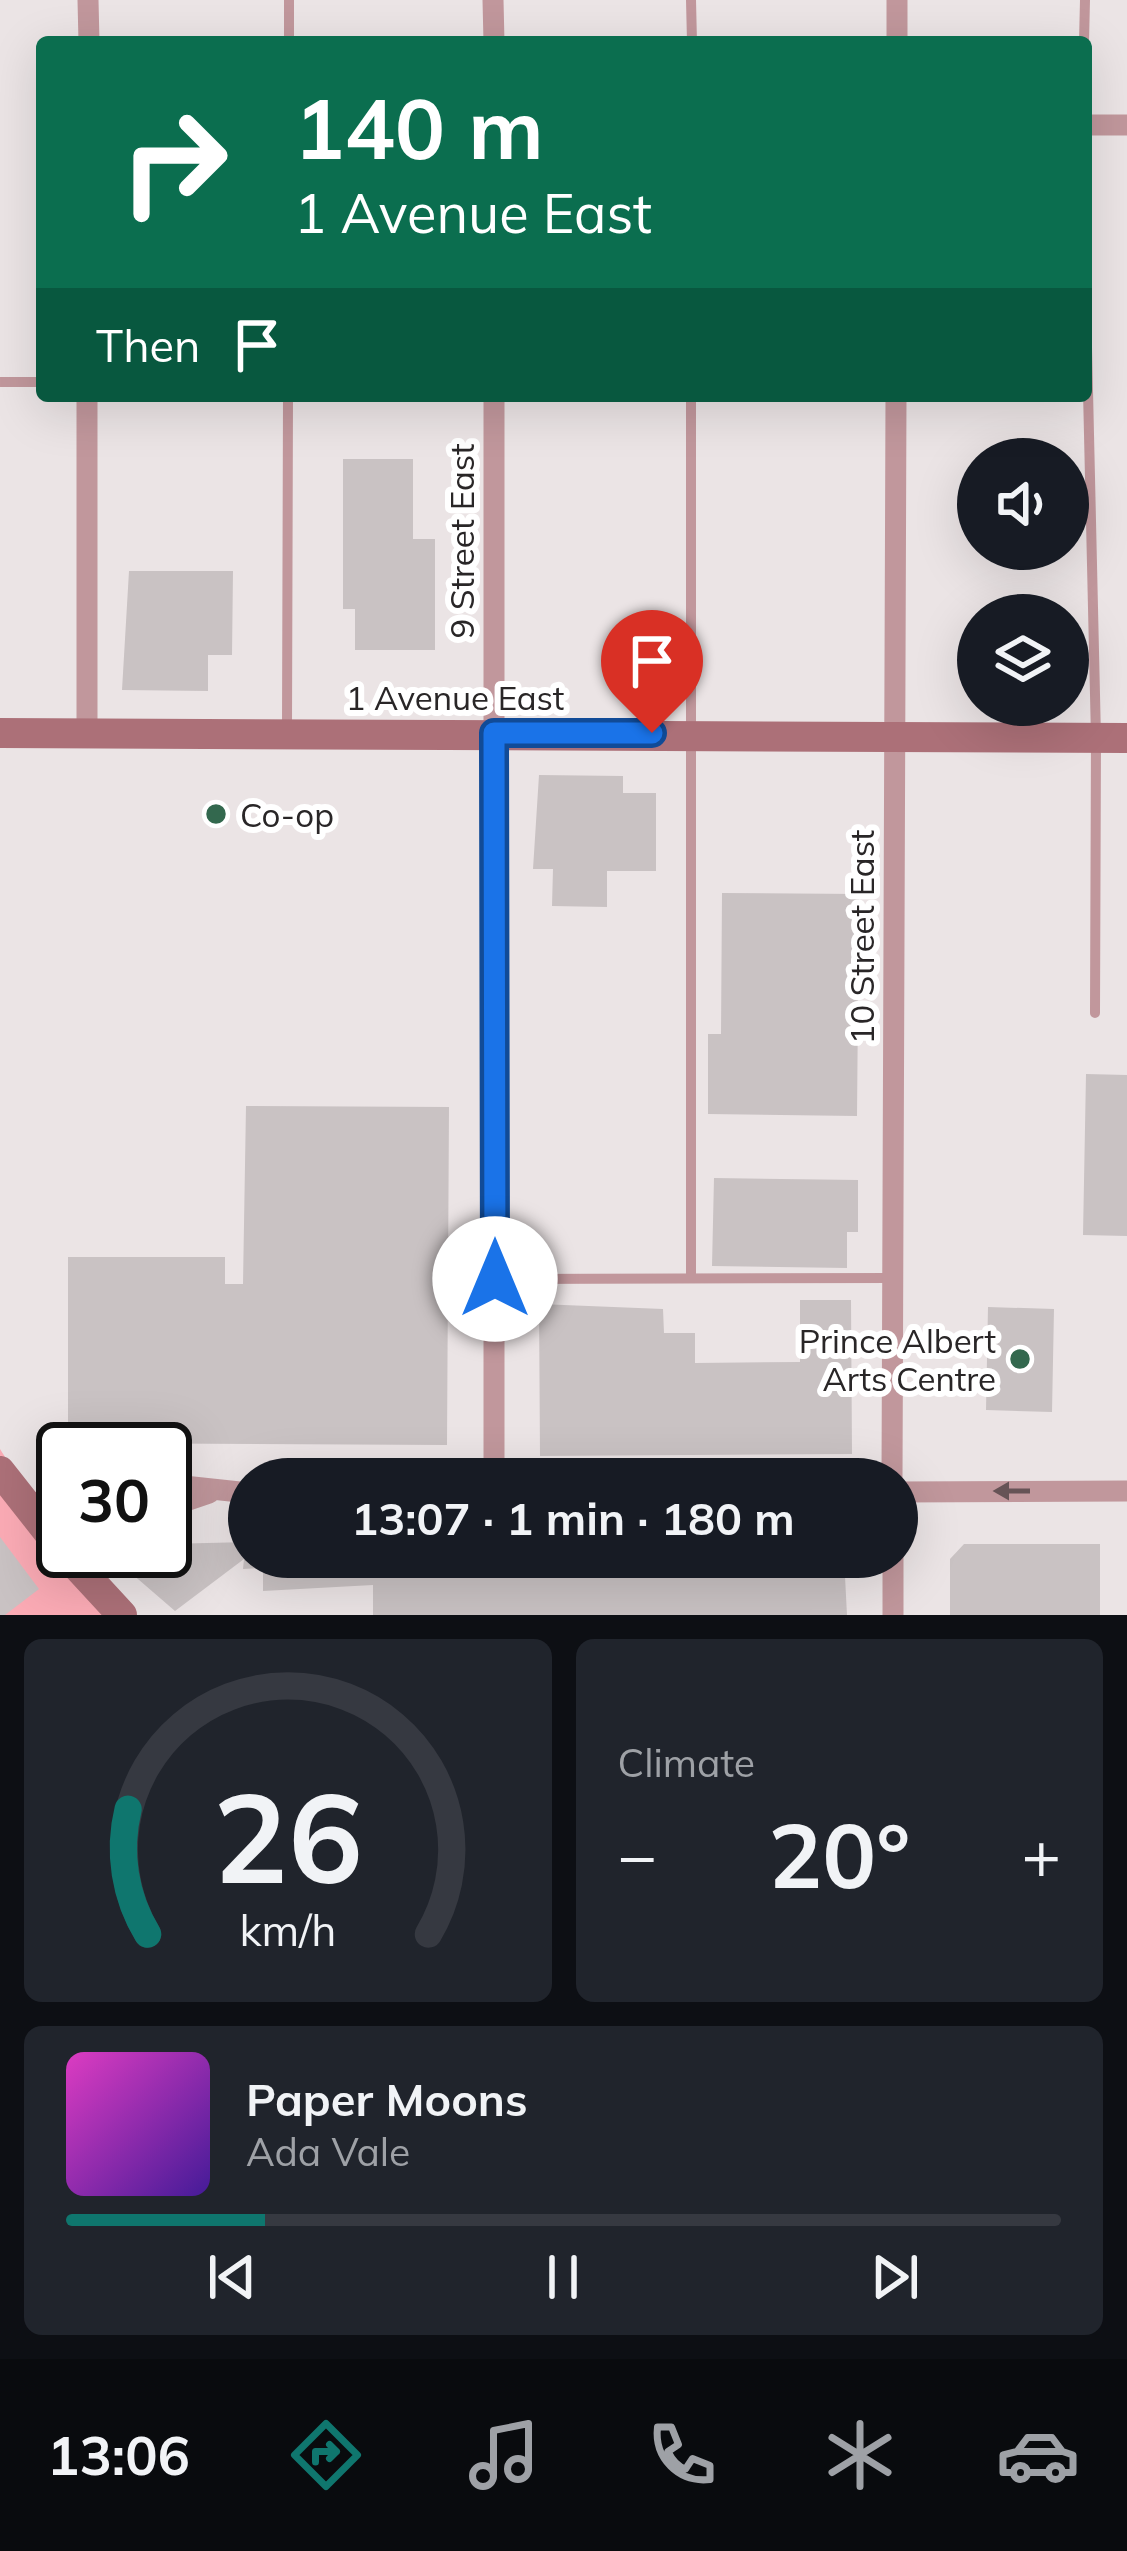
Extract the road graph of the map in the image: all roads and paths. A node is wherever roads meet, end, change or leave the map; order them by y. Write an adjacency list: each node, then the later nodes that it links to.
1 (88, 0): 7 (street)
2 (289, 0): 8 (lane)
3 (493, 0): 9 (street)
4 (692, 0): 10 (lane)
5 (897, 0): 11 (street)
6 (1085, 0): 12 (lane)
7 (88, 36)
8 (290, 36)
9 (494, 36)
10 (692, 36)
11 (897, 36)
12 (1084, 36)
13 (1092, 124): 14 (street)
14 (1127, 125)
15 (0, 382): 16 (lane)
16 (36, 382)
17 (87, 402): 26 (street)
18 (287, 402): 27 (lane)
19 (494, 402): 24 (street, 9 Street East)
20 (691, 402): 25 (lane)
21 (896, 402): 28 (street, 10 Street East)
22 (1092, 402): 29 (lane)
23 (0, 733): 26 (street, 1 Avenue East)
24 (494, 733): 25 (street, 1 Avenue East); 27 (street, 1 Avenue East); 33 (street, 9 Street East)
25 (692, 733): 28 (street, 1 Avenue East); 31 (lane)
26 (87, 734): 27 (street, 1 Avenue East)
27 (287, 734)
28 (895, 734): 29 (street, 1 Avenue East); 32 (street, 10 Street East)
29 (1112, 738): 30 (lane)
30 (1095, 1013)
31 (691, 1276): 32 (lane); 33 (lane)
32 (893, 1278): 35 (street, 10 Street East)
33 (495, 1279): 34 (street, 9 Street East)
34 (494, 1458)
35 (892, 1458)
36 (0, 1471): 43 (street)
37 (192, 1489): 39 (street)
38 (1127, 1491): 41 (street, one-way to 41)
39 (210, 1492): 40 (street); 42 (street)
40 (228, 1492)
41 (918, 1492)
42 (192, 1498)
43 (25, 1503): 44 (street); 45 (street)
44 (36, 1503)
45 (36, 1516)
46 (89, 1578): 48 (street)
47 (892, 1578): 49 (street)
48 (122, 1615)
49 (893, 1615)

